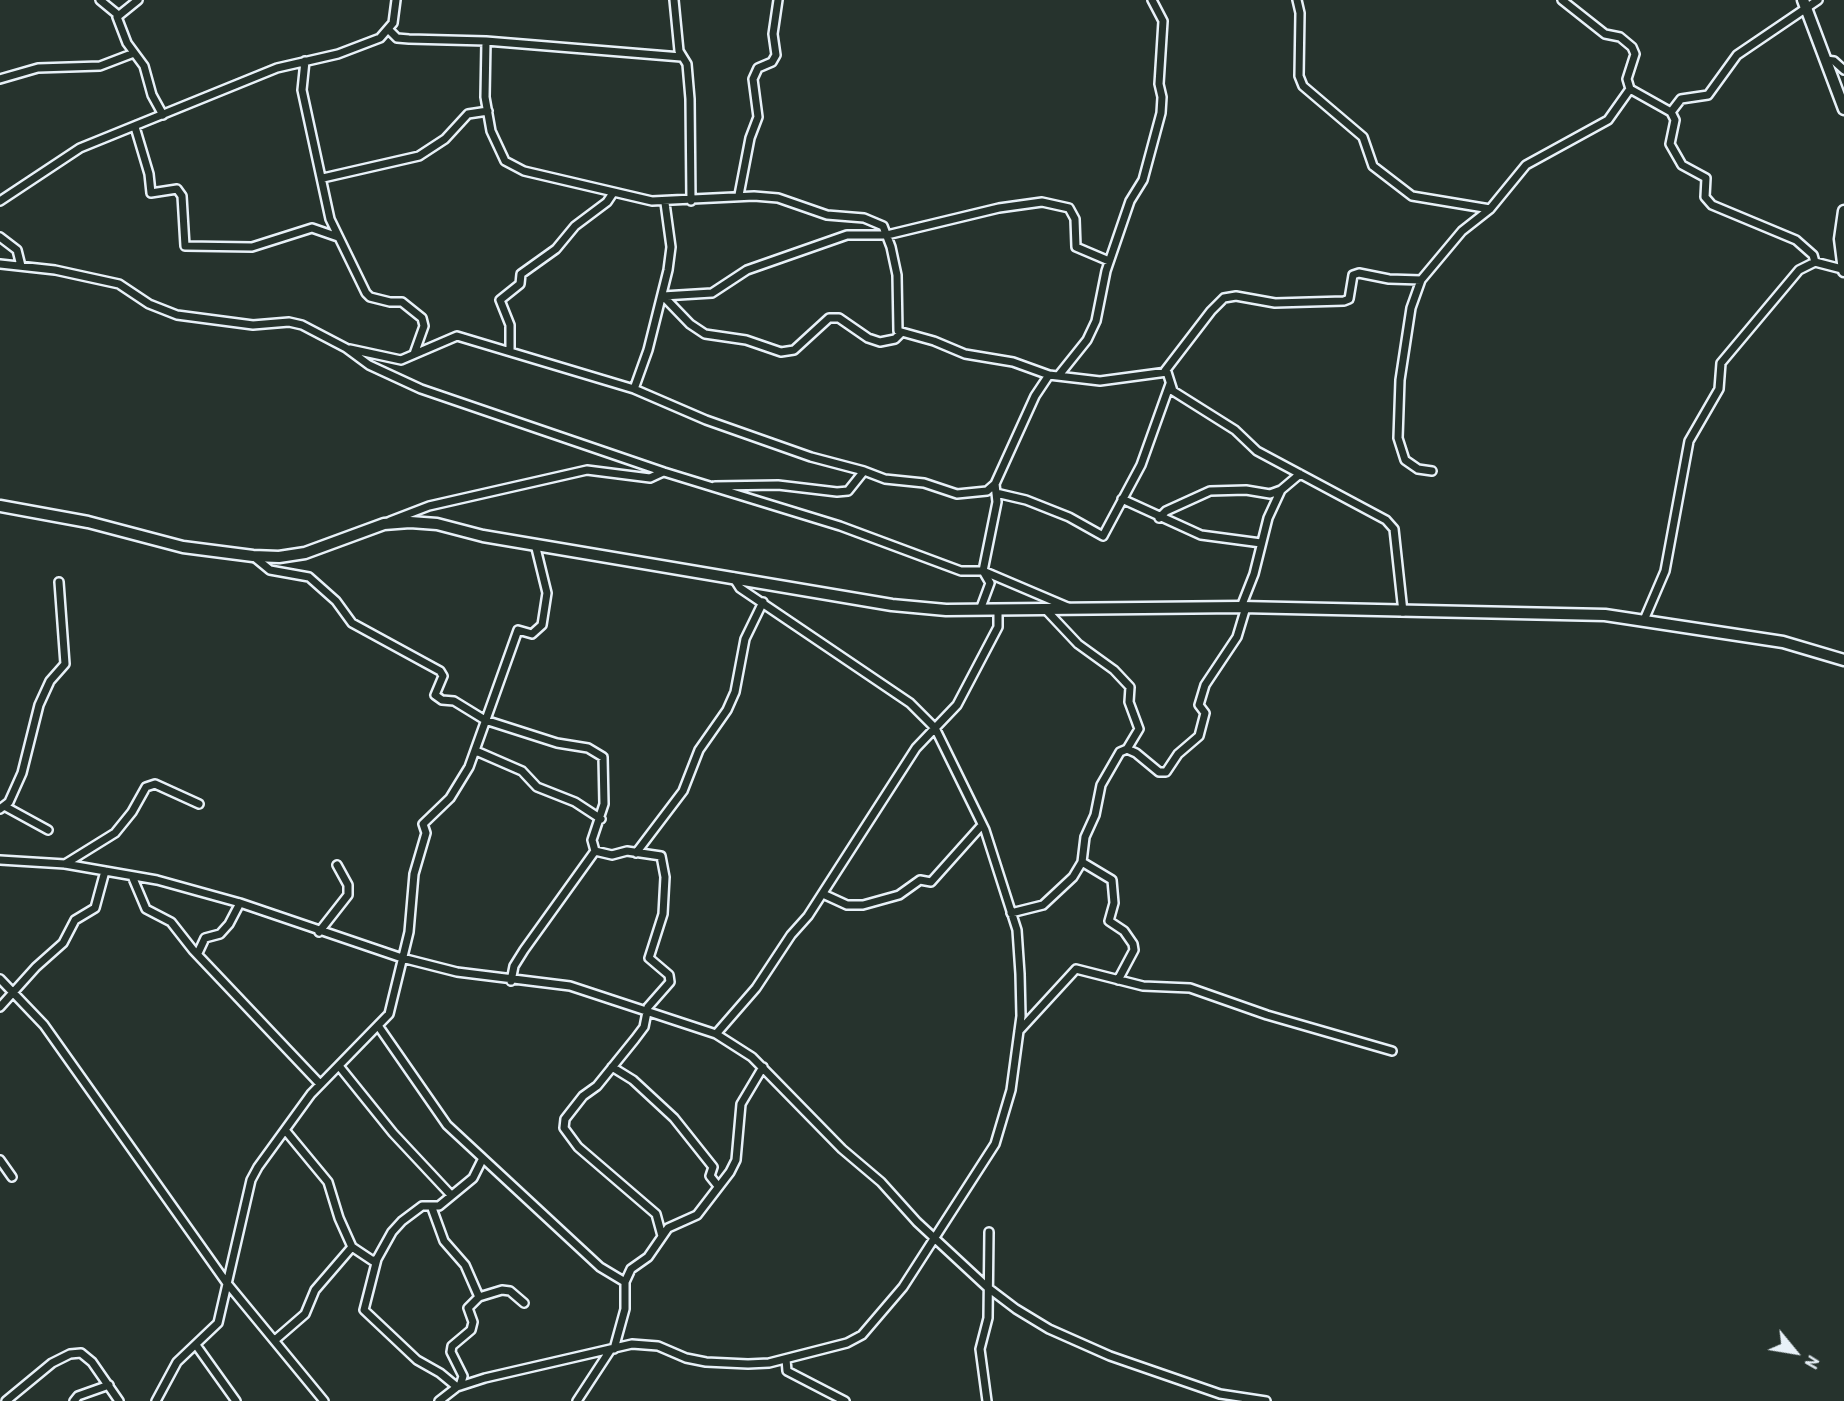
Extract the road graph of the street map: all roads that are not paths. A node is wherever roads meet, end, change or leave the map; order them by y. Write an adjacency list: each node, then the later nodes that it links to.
1 (100, 0): 11 (street)
2 (138, 0): 11 (street)
3 (396, 0): 12 (street)
4 (674, 0): 15 (street)
5 (778, 0): 28 (street)
6 (1152, 0): 37 (street)
7 (1297, 0): 32 (street)
8 (1562, 0): 20 (street)
9 (1818, 0): 10 (street)
10 (1804, 4): 16 (street); 23 (street)
11 (117, 14): 14 (street)
12 (390, 30): 13 (street); 17 (street)
13 (486, 41): 15 (street); 22 (street)
14 (134, 53): 19 (street); 24 (street)
15 (681, 57): 30 (street)
16 (1826, 60): 18 (street); 21 (street)
17 (304, 61): 24 (street); 26 (street)
18 (1844, 70)
19 (0, 79)
20 (1630, 89): 23 (street); 32 (street)
21 (1844, 109)
22 (488, 111): 26 (street); 27 (street)
23 (1671, 112): 38 (street)
24 (163, 115): 25 (street)
25 (135, 127): 29 (street); 36 (street)
26 (323, 178): 36 (street)
27 (613, 193): 31 (street); 46 (street)
28 (739, 195): 30 (street); 34 (street)
29 (0, 201)
30 (691, 201): 31 (street)
31 (665, 203): 43 (street)
32 (1490, 209): 42 (street)
33 (1844, 211): 41 (street)
34 (887, 235): 37 (street); 43 (street); 44 (street)
35 (0, 237): 40 (street)
36 (338, 237): 47 (street)
37 (1109, 261): 50 (street)
38 (1815, 262): 41 (street); 78 (street)
39 (0, 264): 40 (street)
40 (21, 266): 45 (street)
41 (1843, 270)
42 (1421, 279): 48 (street); 54 (street)
43 (663, 296): 44 (street); 52 (street)
44 (901, 333): 49 (street)
45 (346, 348): 47 (street); 55 (street)
46 (510, 349): 47 (street); 52 (street)
47 (414, 354)
48 (1165, 371): 50 (street); 51 (street)
49 (1049, 375): 50 (street); 57 (street)
50 (1059, 375)
51 (1171, 382): 56 (street); 61 (street)
52 (634, 389): 53 (street)
53 (863, 471): 57 (street); 58 (street)
54 (1432, 471)
55 (664, 472): 58 (street); 64 (street)
56 (1300, 474): 59 (street); 77 (street)
57 (995, 484): 60 (street)
58 (713, 486): 68 (street)
59 (1281, 490): 63 (street); 66 (street)
60 (996, 493): 61 (street); 68 (street)
61 (1122, 499): 63 (street)
62 (0, 506): 67 (street)
63 (1158, 518): 66 (street)
64 (384, 524): 65 (street); 67 (street)
65 (535, 544): 69 (street); 80 (street)
66 (1261, 544): 72 (street)
67 (253, 556): 80 (street)
68 (983, 572): 73 (street); 76 (street)
69 (733, 577): 71 (street); 73 (street)
70 (59, 582): 85 (street)
71 (763, 602): 81 (street); 90 (street)
72 (1244, 607): 76 (street); 77 (street); 82 (street)
73 (980, 610): 74 (street)
74 (998, 610): 75 (street); 81 (street)
75 (1046, 610): 76 (street); 82 (street)
76 (1074, 610)
77 (1403, 612): 78 (street)
78 (1644, 620): 79 (street)
79 (1844, 660)
80 (485, 720): 83 (street); 86 (street)
81 (935, 728): 87 (street); 97 (street)
82 (1126, 749): 92 (street)
83 (476, 751): 86 (street); 102 (street)
84 (200, 804): 93 (street)
85 (3, 808): 88 (street)
86 (601, 819): 89 (street)
87 (982, 825): 97 (street); 99 (street)
88 (48, 830)
89 (595, 851): 90 (street); 105 (street)
90 (636, 853): 108 (street)
91 (0, 860): 93 (street)
92 (1082, 862): 99 (street); 104 (street)
93 (65, 864): 95 (street)
94 (337, 865): 100 (street)
95 (105, 871): 96 (street); 106 (street)
96 (132, 876): 98 (street); 101 (street)
97 (823, 894): 111 (street)
98 (240, 903): 100 (street); 101 (street)
99 (1011, 913): 110 (street)
100 (319, 932): 102 (street)
101 (198, 953): 116 (street)
102 (402, 958): 105 (street); 109 (street)
103 (0, 979): 106 (street)
104 (1118, 980): 110 (street); 112 (street)
105 (511, 981): 108 (street)
106 (16, 993): 107 (street); 129 (street)
107 (0, 1007)
108 (649, 1010): 111 (street); 114 (street)
109 (379, 1027): 113 (street); 119 (street)
110 (1018, 1032): 126 (street)
111 (716, 1034): 115 (street)
112 (1392, 1051)
113 (339, 1066): 116 (street); 122 (street)
114 (612, 1067): 121 (street); 125 (street)
115 (763, 1067): 121 (street); 126 (street)
116 (320, 1084): 117 (street)
117 (285, 1130): 127 (street); 129 (street)
118 (0, 1160): 120 (street)
119 (482, 1160): 122 (street); 130 (street)
120 (12, 1177)
121 (718, 1186): 125 (street)
122 (451, 1195): 123 (street)
123 (432, 1208): 128 (street); 132 (street)
124 (989, 1233): 131 (street)
125 (663, 1236): 130 (street)
126 (936, 1237): 131 (street); 137 (street)
127 (352, 1247): 128 (street); 134 (street)
128 (377, 1259): 139 (street)
129 (226, 1282): 134 (street); 135 (street)
130 (625, 1282): 136 (street)
131 (987, 1287): 149 (street); 150 (street)
132 (479, 1297): 133 (street); 139 (street)
133 (524, 1304)
134 (275, 1340): 145 (street)
135 (196, 1345): 143 (street); 144 (street)
136 (613, 1349): 137 (street); 139 (street); 147 (street)
137 (786, 1359): 148 (street)
138 (109, 1385): 140 (street); 141 (street); 142 (street)
139 (458, 1387): 146 (street)
140 (6, 1401)
141 (74, 1401)
142 (119, 1401)
143 (156, 1401)
144 (236, 1401)
145 (324, 1401)
146 (439, 1401)
147 (577, 1401)
148 (845, 1401)
149 (987, 1401)
150 (1266, 1401)

